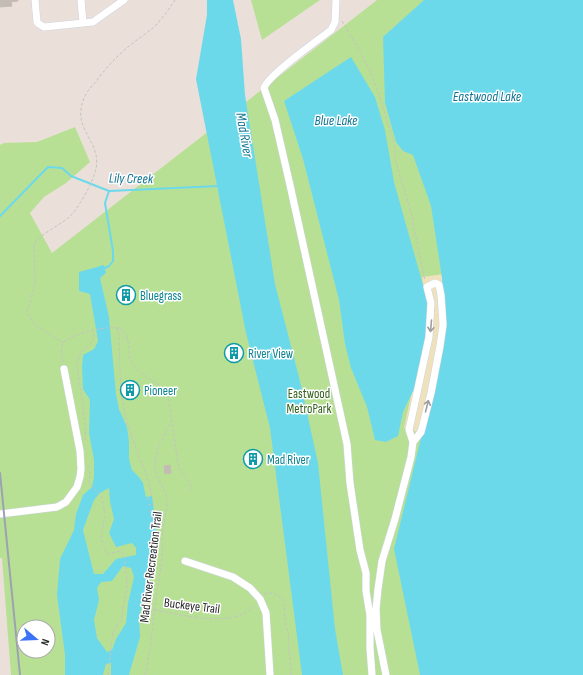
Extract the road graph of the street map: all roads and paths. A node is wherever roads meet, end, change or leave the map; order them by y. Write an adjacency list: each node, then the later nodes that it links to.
1 (35, 0): 7 (street)
2 (81, 0): 7 (street)
3 (124, 0): 7 (street)
4 (175, 0): 11 (path)
5 (336, 0): 6 (street)
6 (336, 8): 8 (path); 31 (street)
7 (83, 23)
8 (427, 287): 15 (street, one-way to 15); 15 (street, one-way to 8)
9 (117, 328): 10 (path); 13 (path); 18 (path)
10 (94, 330): 11 (path); 14 (path)
11 (64, 343): 12 (path)
12 (64, 369): 23 (street)
13 (172, 419): 17 (path); 34 (path, Mad River Recreation Trail)
14 (85, 442)
15 (413, 442): 32 (street)
16 (87, 461): 36 (path)
17 (190, 491)
18 (147, 499)
19 (154, 504): 20 (path)
20 (148, 505)
21 (154, 510): 22 (path)
22 (149, 511)
23 (0, 514)
24 (155, 516): 25 (path)
25 (150, 517)
26 (156, 522): 27 (path)
27 (150, 523)
28 (157, 528): 29 (path)
29 (151, 529)
30 (185, 561): 33 (street)
31 (365, 570): 32 (street); 35 (street)
32 (380, 575): 35 (street)
33 (260, 599): 34 (path, Buckeye Trail); 38 (street); 39 (path)
34 (154, 610): 37 (path, Mad River Recreation Trail)
35 (373, 618): 40 (street); 41 (street)
36 (108, 675)
37 (145, 675)
38 (270, 675)
39 (292, 675)
40 (372, 675)
41 (386, 675)

